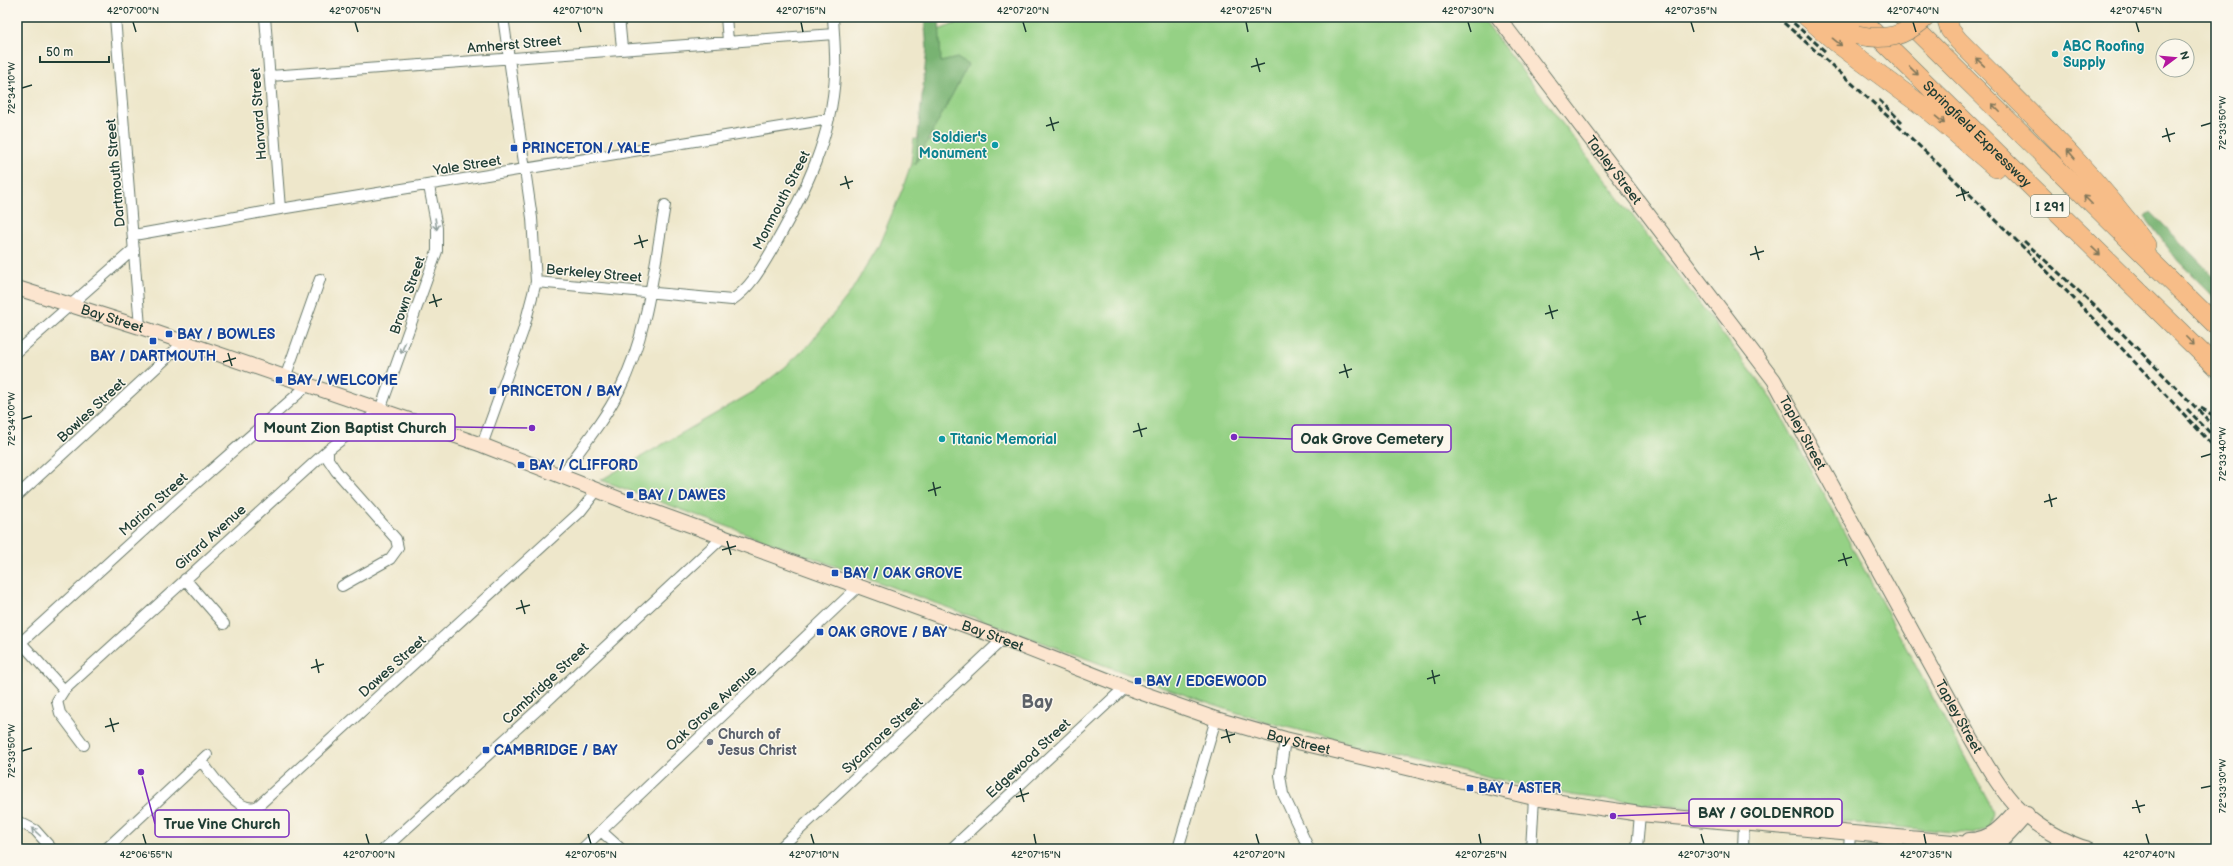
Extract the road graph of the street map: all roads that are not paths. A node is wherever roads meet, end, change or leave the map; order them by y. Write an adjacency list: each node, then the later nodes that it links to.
1 (115, 17): 25 (street, Dartmouth Street)
2 (265, 17): 18 (street, Harvard Street)
3 (503, 17): 17 (street)
4 (619, 17): 16 (street)
5 (726, 17): 15 (street)
6 (833, 17): 14 (street, Monmouth Street)
7 (1498, 17): 59 (main road, Tapley Street)
8 (1806, 17): 24 (highway, one-way to 24)
9 (1828, 17): 13 (highway)
10 (1903, 17): 31 (highway, I 291, one-way to 10)
11 (1926, 17): 13 (highway, bridge)
12 (1946, 17): 31 (highway, one-way to 12)
13 (1858, 26): 24 (highway, Springfield Expressway / I 291, one-way to 24)
14 (834, 34): 15 (street, Amherst Street); 19 (street, Monmouth Street)
15 (728, 41): 16 (street, Amherst Street)
16 (622, 48): 17 (street, Amherst Street)
17 (510, 59): 18 (street, Amherst Street); 20 (street)
18 (270, 76): 23 (street, Harvard Street)
19 (829, 119): 20 (street, Yale Street); 30 (street, Monmouth Street)
20 (525, 170): 21 (street, Yale Street); 28 (street)
21 (429, 186): 23 (street, Yale Street); 40 (street, Brown Street, one-way to 40)
22 (665, 206): 30 (street)
23 (280, 209): 25 (street, Yale Street)
24 (2074, 230): 37 (highway, Springfield Expressway / I 291, one-way to 37)
25 (134, 235): 26 (street, Dartmouth Street)
26 (134, 249): 32 (street); 34 (street, Dartmouth Street)
27 (320, 279): 38 (street)
28 (536, 282): 30 (street, Berkeley Street); 41 (street)
29 (17, 288): 32 (main road, Bay Street)
30 (650, 292): 43 (street)
31 (2183, 294): 33 (highway, I 291)
32 (68, 306): 34 (main road, Bay Street); 36 (street)
33 (2216, 325)
34 (140, 327): 35 (main road, Bay Street)
35 (183, 343): 38 (main road, Bay Street); 45 (street, Bowles Street)
36 (17, 352)
37 (2216, 367)
38 (285, 378): 39 (main road, Bay Street)
39 (308, 386): 40 (main road, Bay Street); 52 (street, Marion Street)
40 (380, 410): 41 (main road, Bay Street); 42 (street, Girard Avenue)
41 (482, 445): 43 (main road, Bay Street)
42 (328, 450): 47 (street, Girard Avenue); 48 (street)
43 (561, 476): 44 (main road, Bay Street)
44 (598, 489): 46 (main road, Bay Street); 68 (street, Dawes Street)
45 (17, 496)
46 (723, 537): 49 (main road, Bay Street); 69 (street, Cambridge Street)
47 (185, 579): 50 (street); 54 (street, Girard Avenue)
48 (342, 586)
49 (858, 587): 51 (main road, Bay Street); 63 (street, Oak Grove Avenue)
50 (224, 624)
51 (1003, 639): 53 (main road, Bay Street); 72 (street, Sycamore Street)
52 (18, 642): 54 (street)
53 (1125, 687): 55 (main road, Bay Street); 73 (street, Edgewood Street)
54 (64, 690): 57 (street)
55 (1216, 719): 56 (main road, Bay Street); 74 (street)
56 (1285, 739): 58 (main road, Bay Street); 75 (street)
57 (84, 745)
58 (1534, 798): 60 (main road, Bay Street); 76 (street)
59 (2022, 811): 65 (main road, Bay Street); 66 (main road); 81 (main road, Tapley Street)
60 (1640, 814): 62 (main road, Bay Street); 77 (street)
61 (17, 821): 67 (street, one-way to 61)
62 (1744, 823): 64 (main road, Bay Street); 78 (street)
63 (601, 831): 70 (street, Oak Grove Avenue); 71 (street)
64 (1850, 834): 65 (main road, Bay Street); 79 (street)
65 (1953, 842): 66 (main road, Bay Street)
66 (1988, 847): 80 (main road, Bay Street)
67 (52, 849)
68 (106, 849)
69 (384, 849)
70 (582, 849)
71 (621, 849)
72 (779, 849)
73 (951, 849)
74 (1178, 849)
75 (1308, 849)
76 (1531, 849)
77 (1637, 849)
78 (1743, 849)
79 (1850, 849)
80 (2004, 849)
81 (2089, 849)

